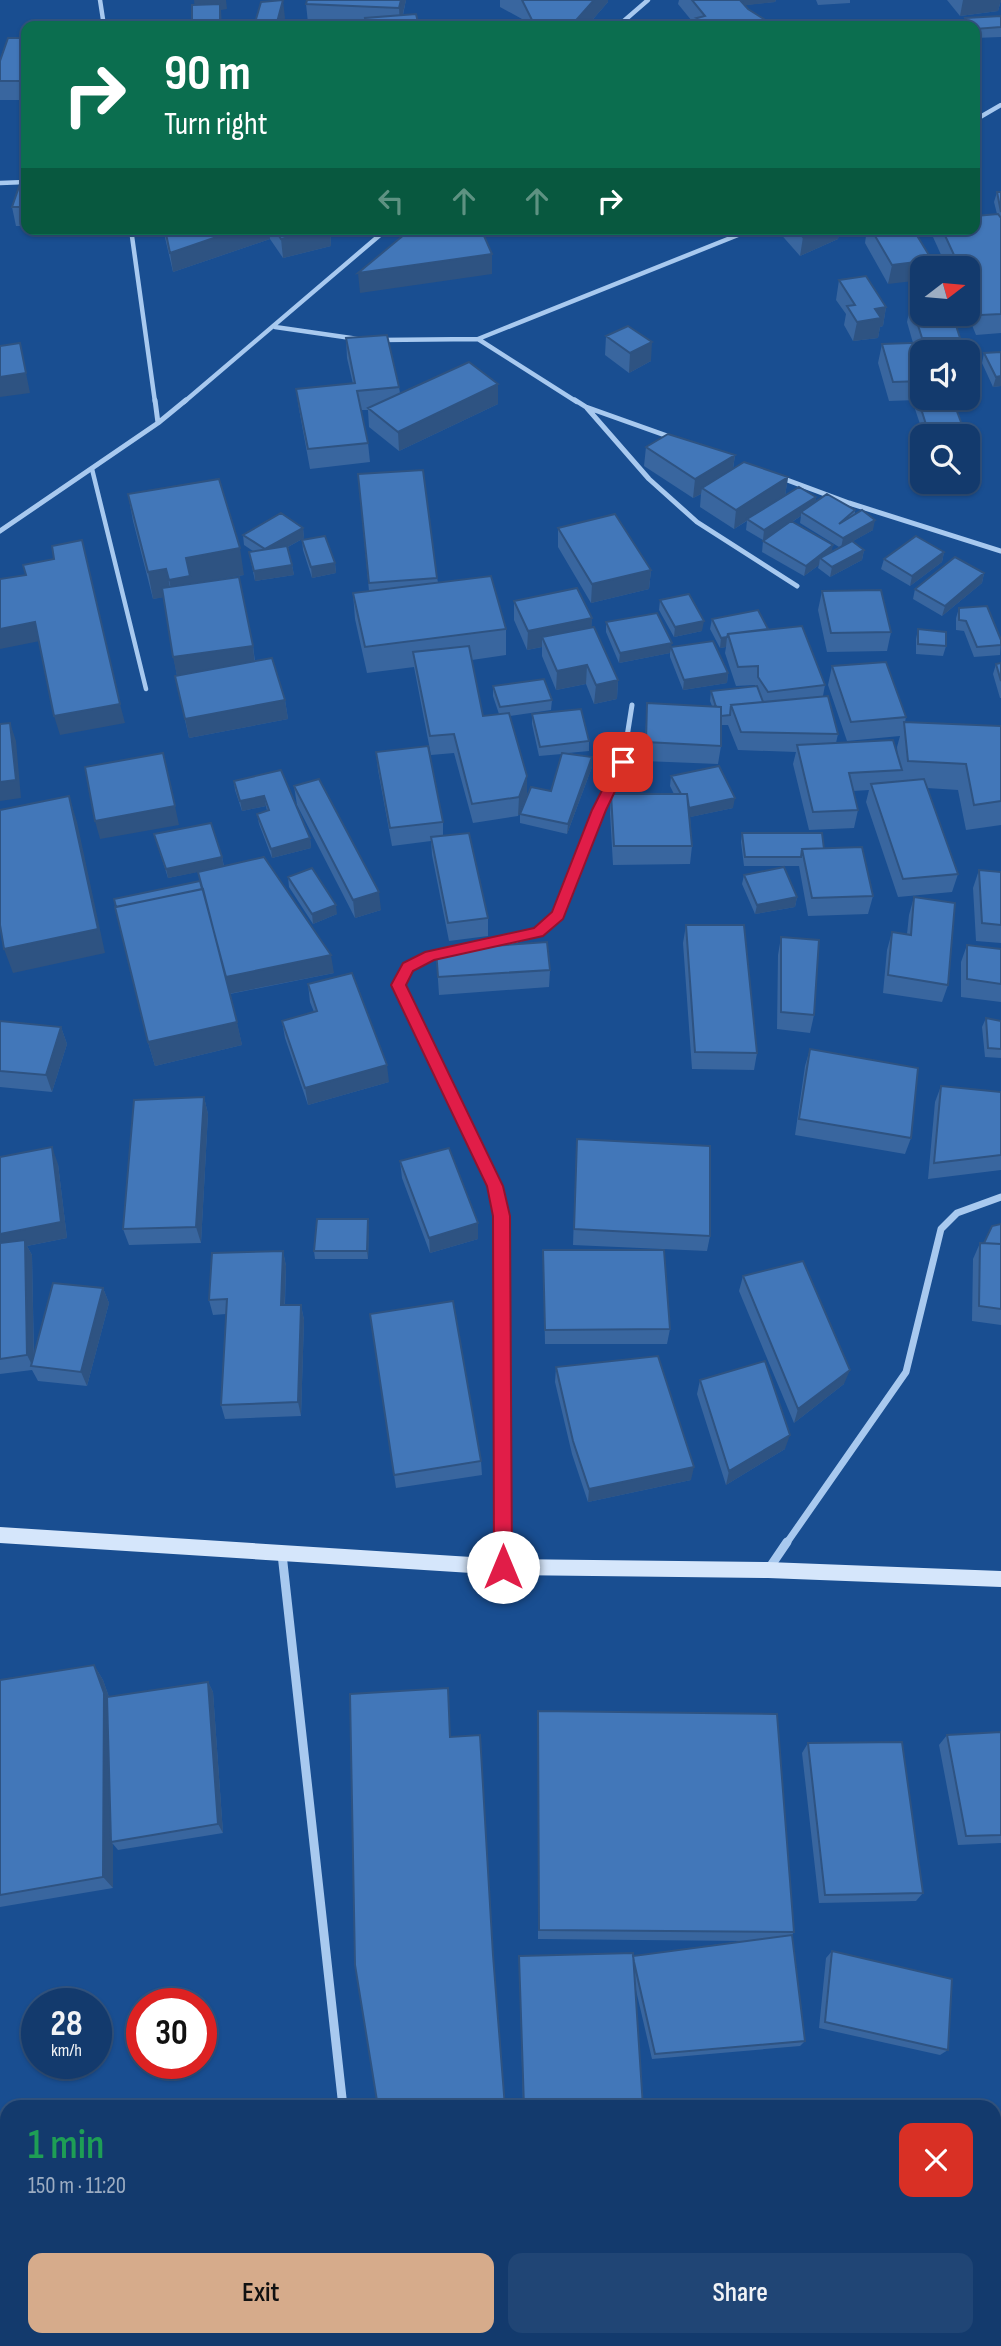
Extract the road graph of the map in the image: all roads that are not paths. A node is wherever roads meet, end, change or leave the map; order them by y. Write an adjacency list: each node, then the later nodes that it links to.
1 (100, 0): 3 (street)
2 (648, 0): 4 (street)
3 (103, 21)
4 (624, 21)
5 (1001, 105): 6 (street)
6 (991, 111): 7 (street); 8 (street)
7 (1001, 113)
8 (980, 117)
9 (21, 182): 10 (street)
10 (0, 183)
11 (132, 235): 19 (street)
12 (380, 235): 14 (street)
13 (738, 235): 16 (street)
14 (275, 327): 15 (street); 19 (street)
15 (362, 339)
16 (478, 339): 17 (street); 18 (street)
17 (374, 340)
18 (586, 407): 20 (street); 25 (street)
19 (158, 422): 21 (street)
20 (676, 440)
21 (92, 468): 23 (street); 26 (lane)
22 (775, 476): 24 (street)
23 (0, 531)
24 (1001, 551)
25 (797, 586)
26 (146, 689)
27 (632, 705): 31 (street)
28 (1001, 1198): 32 (street)
29 (0, 1535): 30 (street)
30 (282, 1553): 31 (street); 34 (street)
31 (503, 1567): 32 (street)
32 (768, 1570): 33 (street)
33 (1001, 1579)
34 (342, 2100)

